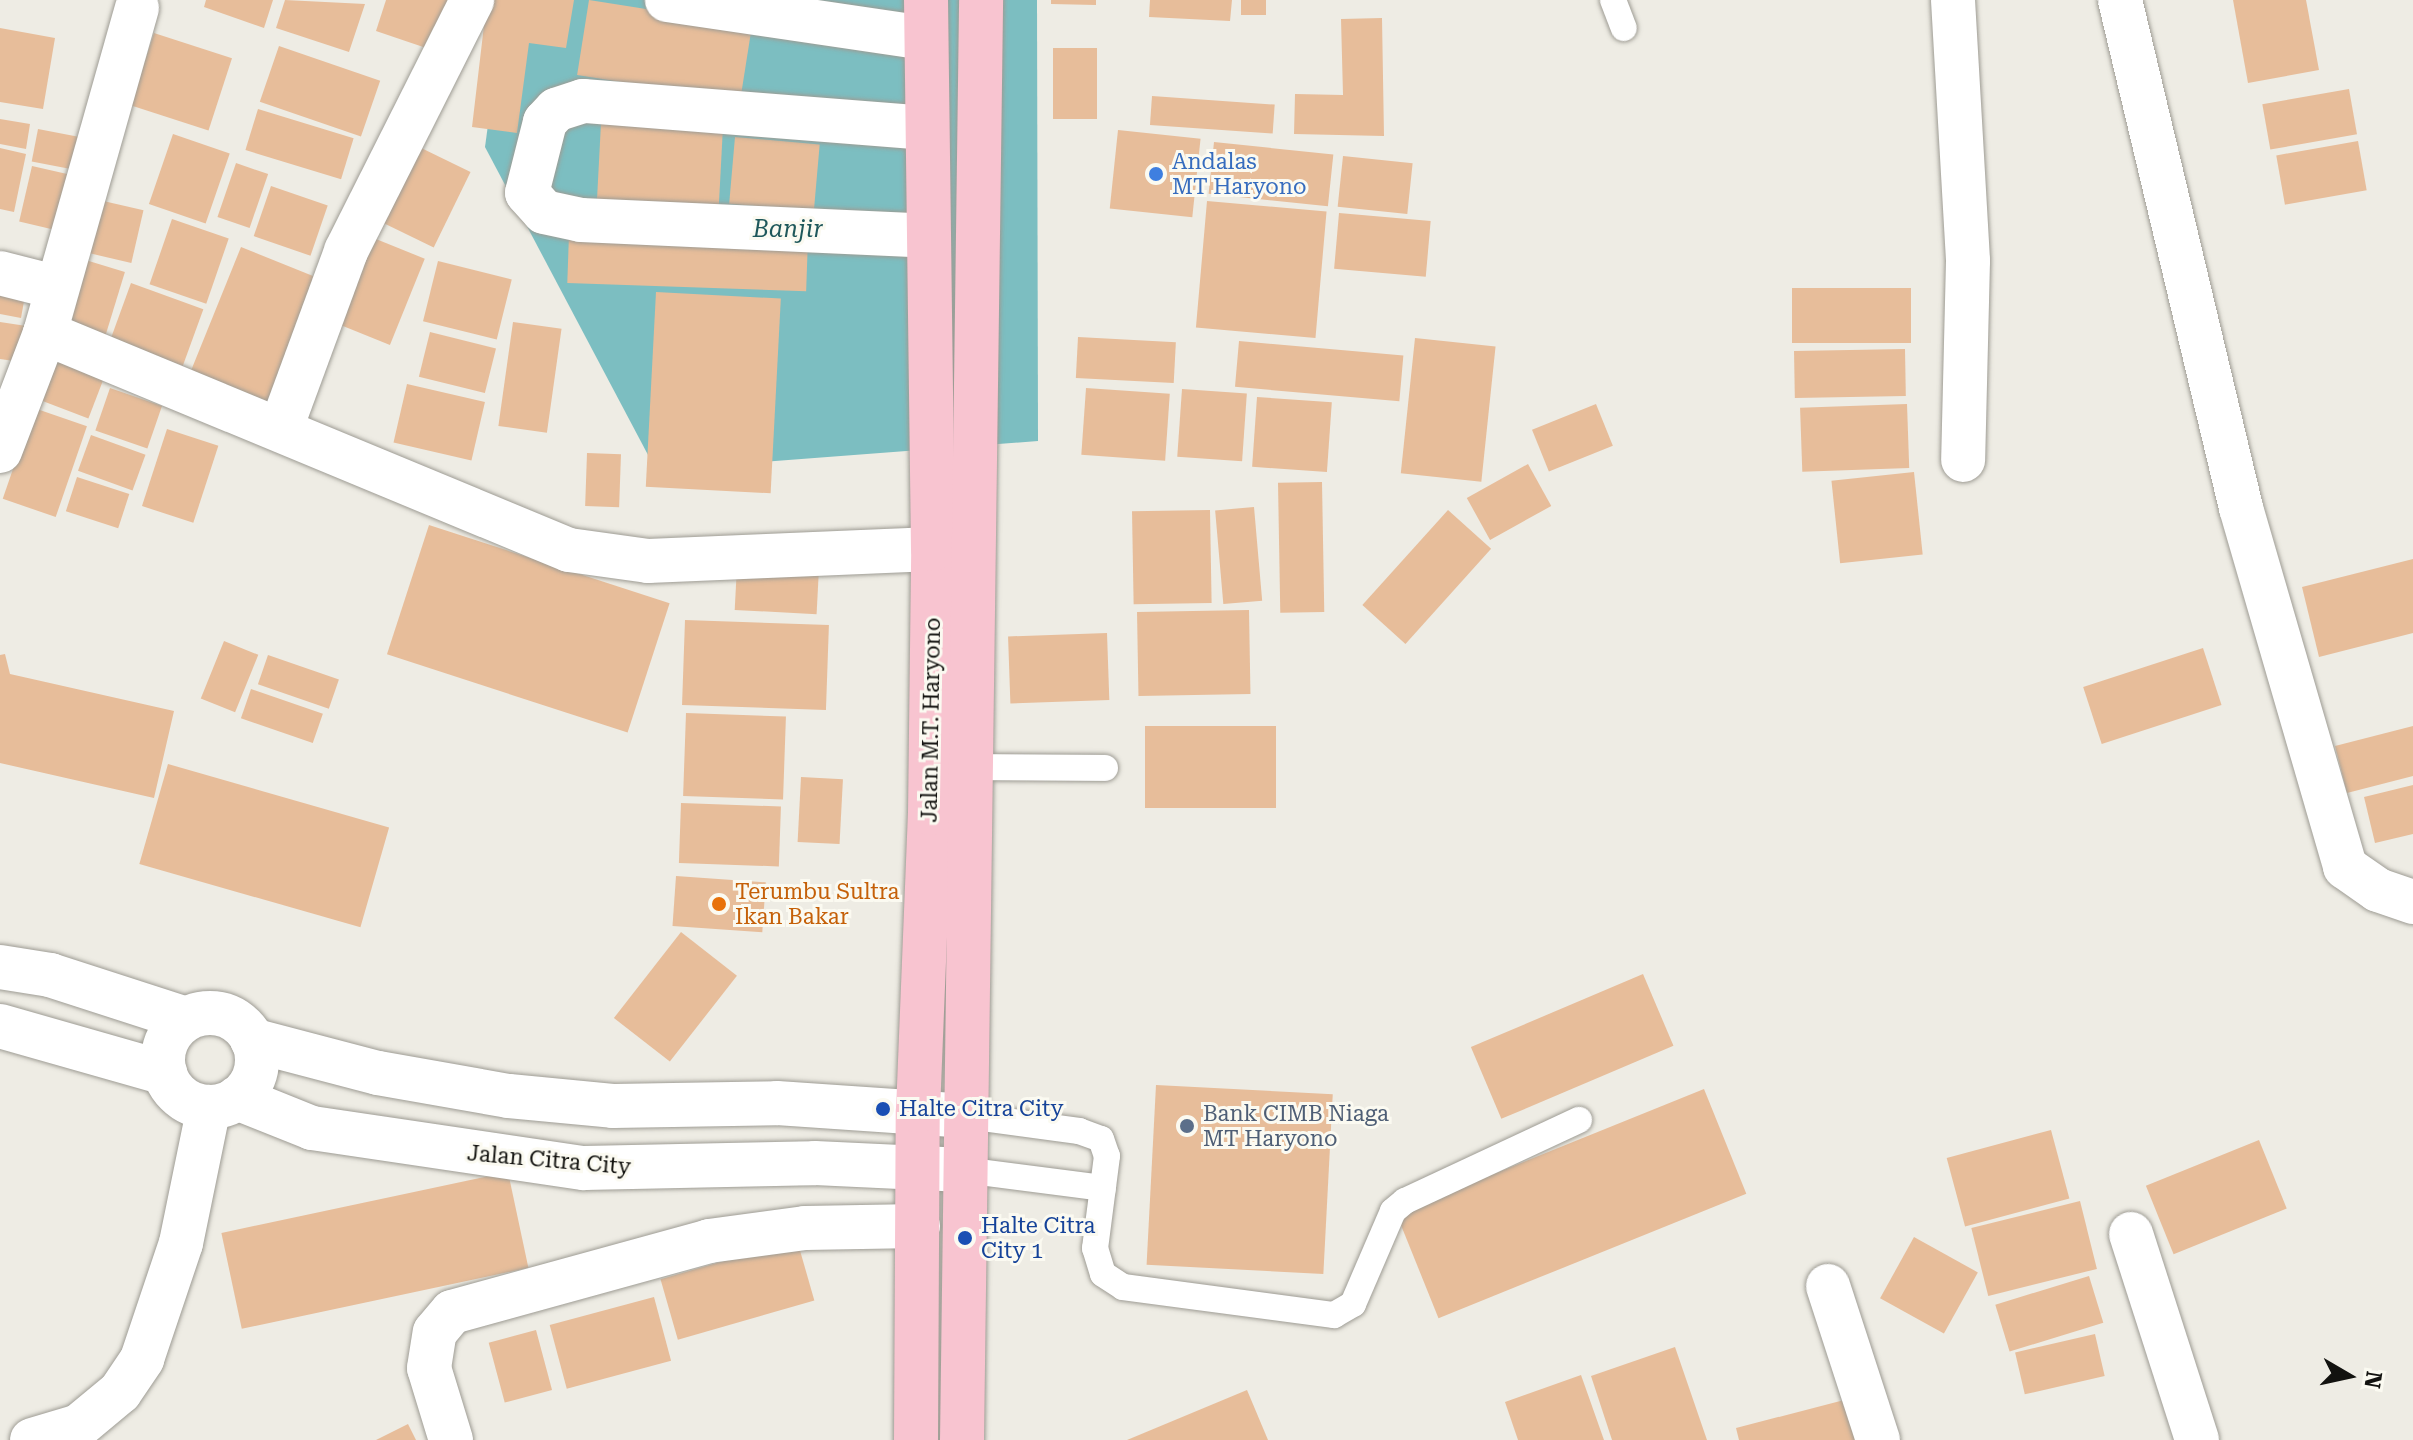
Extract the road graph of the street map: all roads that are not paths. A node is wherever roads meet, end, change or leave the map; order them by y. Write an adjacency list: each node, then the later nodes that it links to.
1 (472, 0): 15 (street)
2 (667, 0): 8 (street)
3 (981, 0): 19 (main road, Jalan M.T. Haryono)
4 (1613, 0): 9 (lane)
5 (1953, 0): 17 (street)
6 (2120, 0): 21 (street)
7 (137, 8): 13 (street)
8 (926, 19): 10 (main road, Jalan M.T. Haryono)
9 (1624, 28)
10 (927, 128): 11 (main road, Jalan M.T. Haryono); 11 (street)
11 (929, 236): 18 (main road, Jalan M.T. Haryono)
12 (0, 273): 13 (street)
13 (55, 287): 14 (street)
14 (45, 333): 15 (street); 16 (street)
15 (281, 428): 18 (street)
16 (0, 451)
17 (1963, 460)
18 (933, 549): 29 (main road, Jalan M.T. Haryono)
19 (975, 767): 20 (lane); 30 (main road, Jalan M.T. Haryono)
20 (1105, 768)
21 (2413, 902)
22 (0, 967): 23 (street)
23 (186, 1019): 25 (street); 26 (street)
24 (0, 1026): 26 (street)
25 (252, 1040): 27 (street); 28 (street)
26 (165, 1073): 27 (street)
27 (223, 1103): 32 (street, Jalan Citra City); 39 (street)
28 (817, 1105): 29 (street); 32 (street)
29 (918, 1111): 30 (street); 33 (main road, Jalan M.T. Haryono)
30 (968, 1116): 34 (main road, Jalan M.T. Haryono); 35 (lane)
31 (1579, 1120): 35 (lane)
32 (815, 1163): 33 (street, Jalan Citra City)
33 (919, 1167): 34 (street, Jalan Citra City); 36 (main road, Jalan M.T. Haryono)
34 (964, 1170): 35 (lane); 42 (main road, Jalan M.T. Haryono)
35 (1103, 1188)
36 (918, 1226): 40 (street); 41 (main road, Jalan M.T. Haryono)
37 (2131, 1234): 44 (street)
38 (1828, 1286): 43 (street)
39 (32, 1440)
40 (451, 1440)
41 (916, 1440)
42 (962, 1440)
43 (1878, 1440)
44 (2197, 1440)

